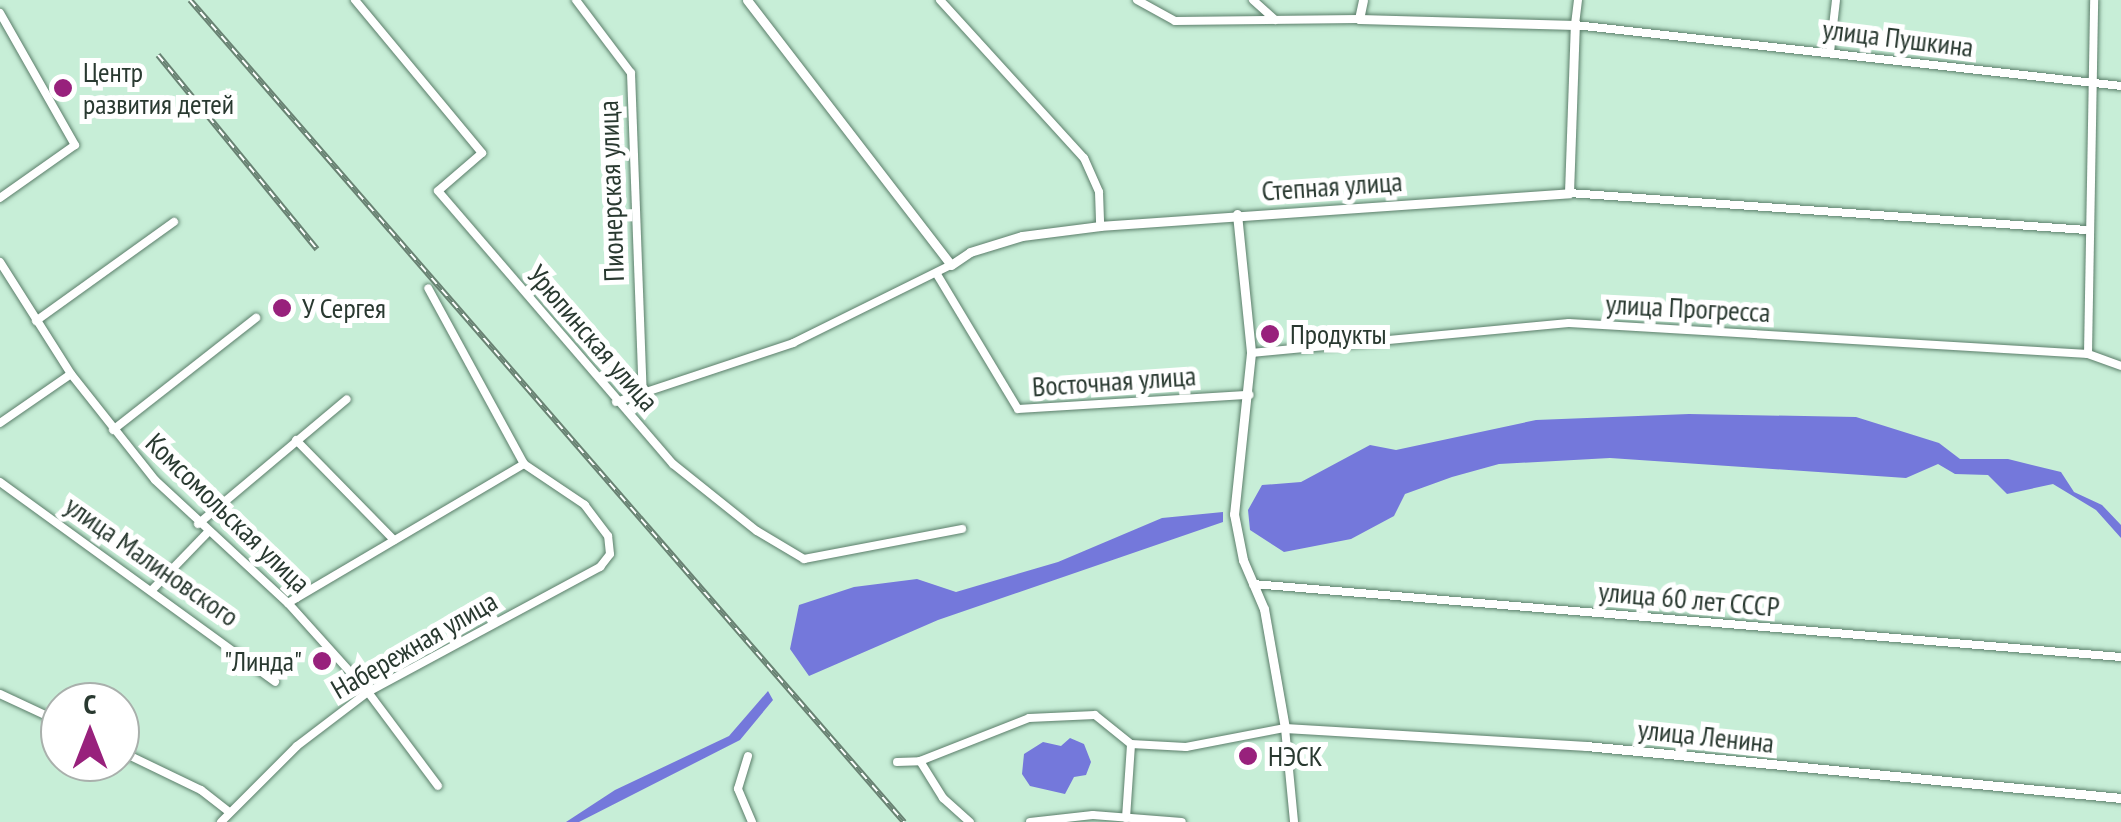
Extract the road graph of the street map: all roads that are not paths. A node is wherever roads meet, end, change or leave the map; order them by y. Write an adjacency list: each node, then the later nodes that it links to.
1 (354, 0): 37 (street, Урюпинская улица)
2 (576, 0): 35 (street, Пионерская улица)
3 (748, 0): 25 (street)
4 (940, 0): 22 (street)
5 (1138, 0): 13 (street, улица Пушкина)
6 (1253, 0): 13 (street)
7 (1363, 0): 12 (street)
8 (1578, 0): 14 (street)
9 (1836, 0): 15 (street)
10 (2094, 0): 16 (street)
11 (0, 13): 19 (street)
12 (1359, 19): 13 (street, улица Пушкина); 14 (street, улица Пушкина)
13 (1275, 20)
14 (1575, 25): 15 (street, улица Пушкина); 18 (street)
15 (1830, 52): 16 (street, улица Пушкина)
16 (2090, 83): 17 (street, улица Пушкина); 23 (street)
17 (2121, 86)
18 (1569, 194): 20 (street, Степная улица); 23 (street, Степная улица)
19 (0, 198)
20 (1237, 214): 22 (street, Степная улица); 30 (street)
21 (174, 222): 29 (street)
22 (1100, 226): 25 (street, Степная улица)
23 (2086, 230): 31 (street)
24 (0, 262): 29 (street, Комсомольская улица)
25 (952, 265): 26 (street, Степная улица)
26 (938, 276): 34 (street, Восточная улица); 35 (street, Степная улица)
27 (428, 288): 41 (street)
28 (256, 318): 39 (street)
29 (36, 320): 33 (street, Комсомольская улица)
30 (1251, 353): 31 (street, улица Прогресса); 34 (street)
31 (2088, 354): 32 (street, улица Прогресса)
32 (2121, 366)
33 (70, 374): 38 (street); 39 (street, Комсомольская улица)
34 (1250, 395): 47 (street)
35 (643, 398): 37 (street, Степная улица)
36 (347, 399): 40 (street)
37 (616, 402): 44 (street, Урюпинская улица)
38 (0, 423)
39 (113, 430): 43 (street, Комсомольская улица)
40 (296, 440): 43 (street); 46 (street)
41 (524, 464): 46 (street); 52 (street, Набережная улица)
42 (0, 482): 48 (street, улица Малиновского)
43 (198, 524): 45 (street, Комсомольская улица)
44 (962, 529)
45 (208, 532): 48 (street); 49 (street, Комсомольская улица)
46 (394, 540): 49 (street)
47 (1253, 584): 50 (street, улица 60 лет СССР); 55 (street)
48 (152, 590): 51 (street, улица Малиновского)
49 (288, 603): 52 (street, Комсомольская улица)
50 (2121, 656)
51 (276, 682)
52 (368, 692): 61 (street, Комсомольская улица); 63 (street, Набережная улица)
53 (0, 694): 54 (street)
54 (40, 713)
55 (1286, 728): 56 (street, улица Ленина); 62 (street, улица Ленина); 70 (street)
56 (1131, 744): 59 (street); 64 (street)
57 (748, 756): 66 (street)
58 (140, 761): 63 (street)
59 (920, 761): 60 (street); 67 (street)
60 (897, 762)
61 (438, 786)
62 (2121, 798)
63 (229, 812): 65 (street, Набережная улица)
64 (1126, 818): 68 (street); 69 (street)
65 (221, 822)
66 (752, 822)
67 (970, 822)
68 (1030, 822)
69 (1182, 822)
70 (1294, 822)

